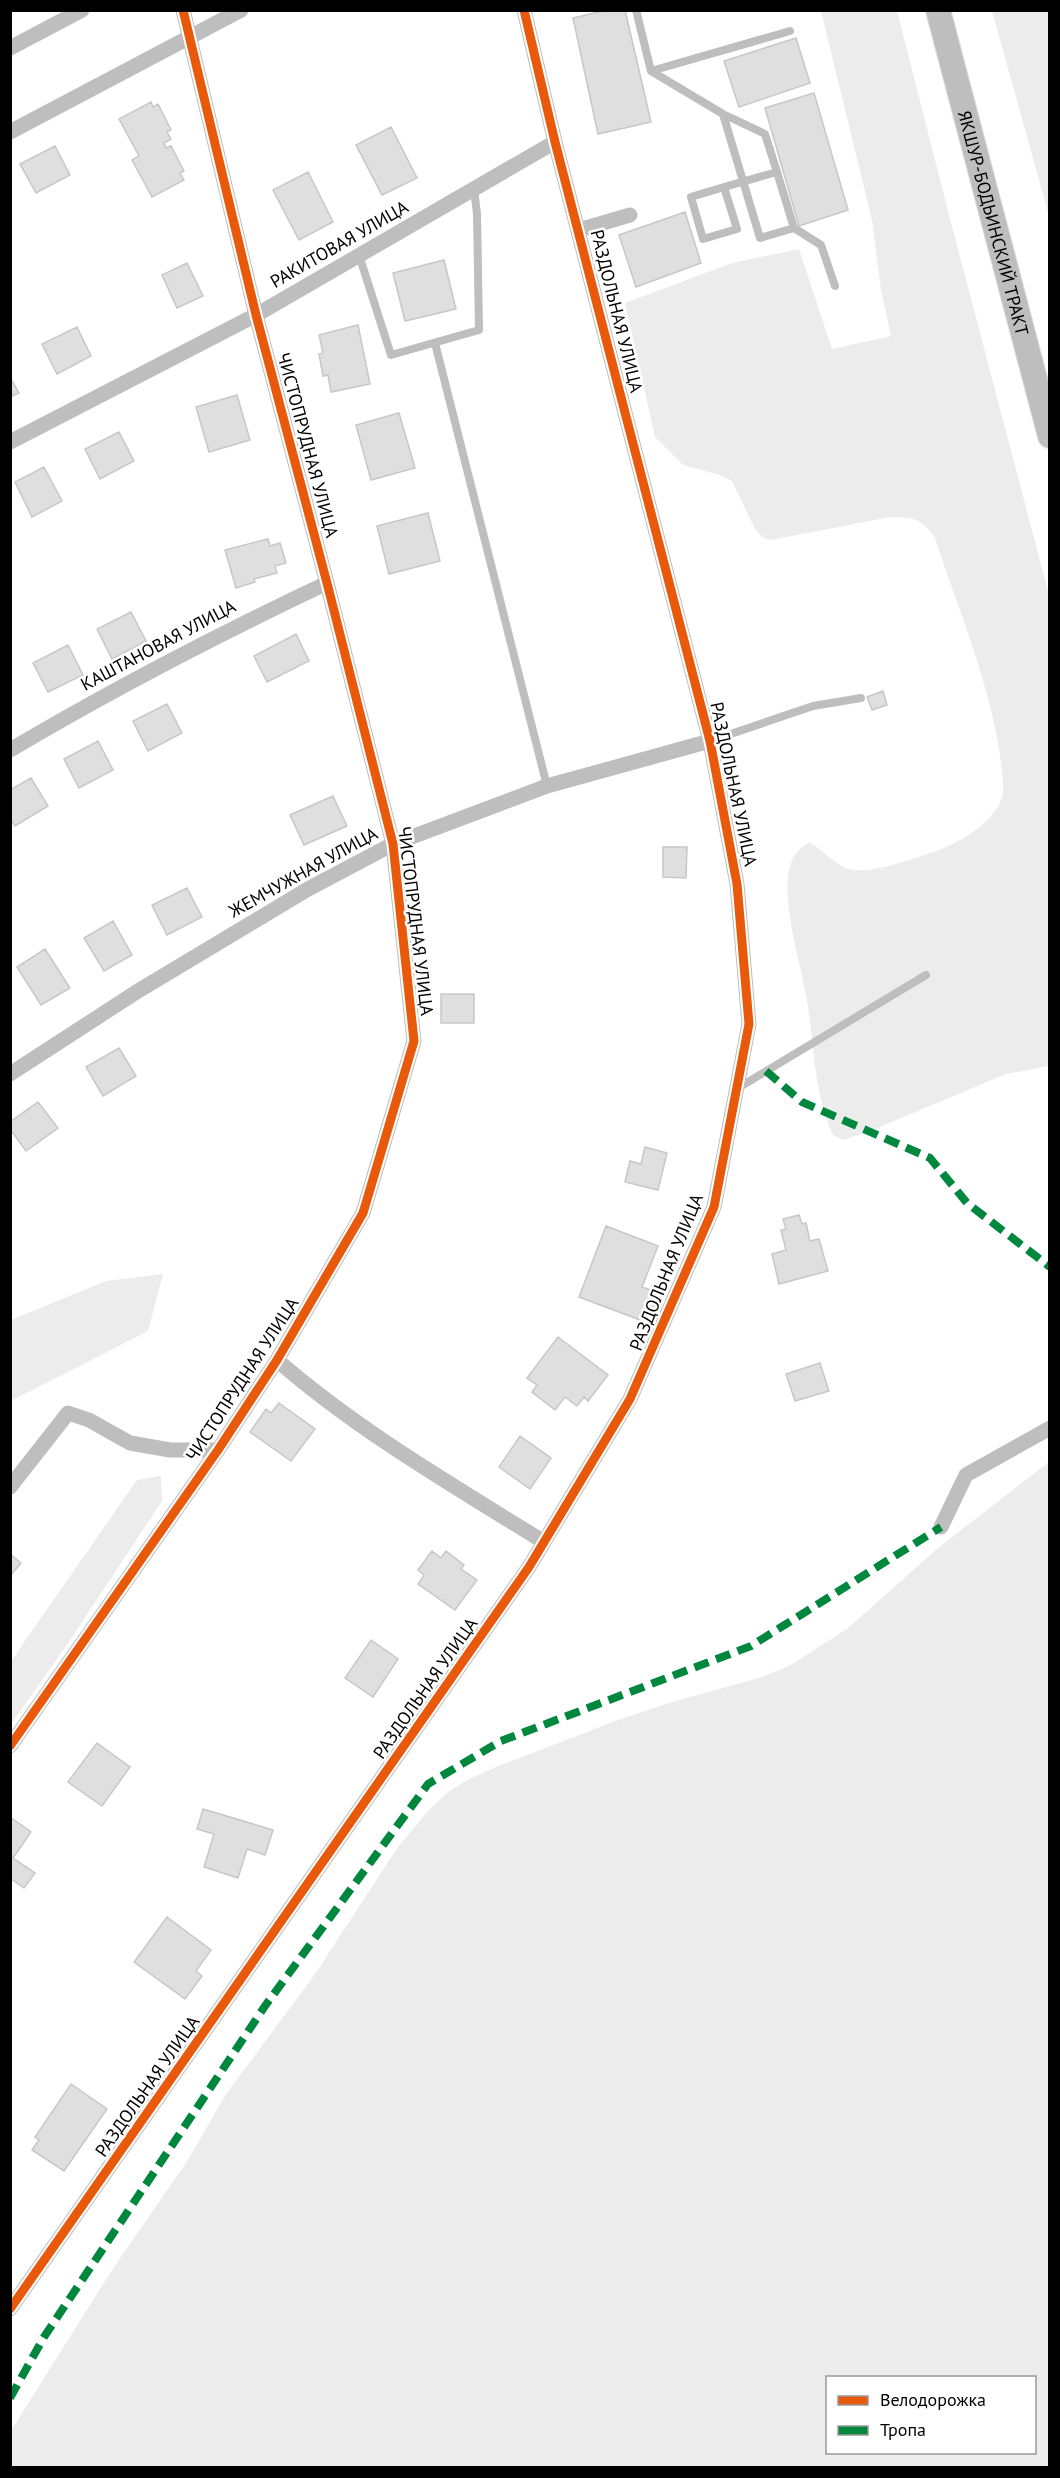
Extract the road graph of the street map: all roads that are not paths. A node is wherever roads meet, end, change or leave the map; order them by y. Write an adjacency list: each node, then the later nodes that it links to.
1 (82, 10): 9 (street)
2 (183, 10): 8 (street, ЧИСТОПРУДНАЯ УЛИЦА)
3 (241, 10): 8 (street)
4 (524, 10): 13 (street, РАЗДОЛЬНАЯ УЛИЦА)
5 (636, 10): 10 (lane)
6 (938, 10): 25 (main road, ЯКШУР-БОДЬИНСКИЙ ТРАКТ)
7 (790, 31): 10 (lane)
8 (190, 37): 12 (street); 23 (street, ЧИСТОПРУДНАЯ УЛИЦА)
9 (10, 48)
10 (651, 70): 11 (lane)
11 (723, 114): 14 (lane); 15 (lane)
12 (10, 132)
13 (555, 142): 17 (street, РАКИТОВАЯ УЛИЦА); 20 (street, РАЗДОЛЬНАЯ УЛИЦА)
14 (777, 172): 15 (lane); 19 (lane)
15 (743, 182): 16 (lane); 19 (lane)
16 (724, 187): 16 (lane)
17 (474, 189): 21 (street, РАКИТОВАЯ УЛИЦА); 24 (lane)
18 (630, 214): 20 (street)
19 (794, 228): 22 (lane)
20 (579, 230): 29 (street, РАЗДОЛЬНАЯ УЛИЦА)
21 (359, 255): 23 (street, РАКИТОВАЯ УЛИЦА); 24 (lane)
22 (835, 286)
23 (256, 315): 26 (street, РАКИТОВАЯ УЛИЦА); 27 (street, ЧИСТОПРУДНАЯ УЛИЦА)
24 (435, 342): 31 (lane)
25 (1050, 436)
26 (10, 442)
27 (327, 583): 30 (street, КАШТАНОВАЯ УЛИЦА); 32 (street, ЧИСТОПРУДНАЯ УЛИЦА)
28 (861, 698): 29 (lane)
29 (711, 741): 31 (street, ЖЕМЧУЖНАЯ УЛИЦА); 35 (street, РАЗДОЛЬНАЯ УЛИЦА)
30 (10, 750)
31 (547, 786): 32 (street, ЖЕМЧУЖНАЯ УЛИЦА)
32 (393, 844): 34 (street, ЖЕМЧУЖНАЯ УЛИЦА); 36 (street, ЧИСТОПРУДНАЯ УЛИЦА)
33 (926, 975): 35 (lane)
34 (10, 1074)
35 (736, 1089): 41 (street, РАЗДОЛЬНАЯ УЛИЦА)
36 (278, 1360): 38 (street, ЧИСТОПРУДНАЯ УЛИЦА); 41 (street)
37 (1050, 1428): 40 (street)
38 (218, 1450): 39 (street); 42 (street, ЧИСТОПРУДНАЯ УЛИЦА)
39 (10, 1486)
40 (941, 1527)
41 (544, 1542): 43 (street, РАЗДОЛЬНАЯ УЛИЦА)
42 (10, 1746)
43 (10, 2309)

